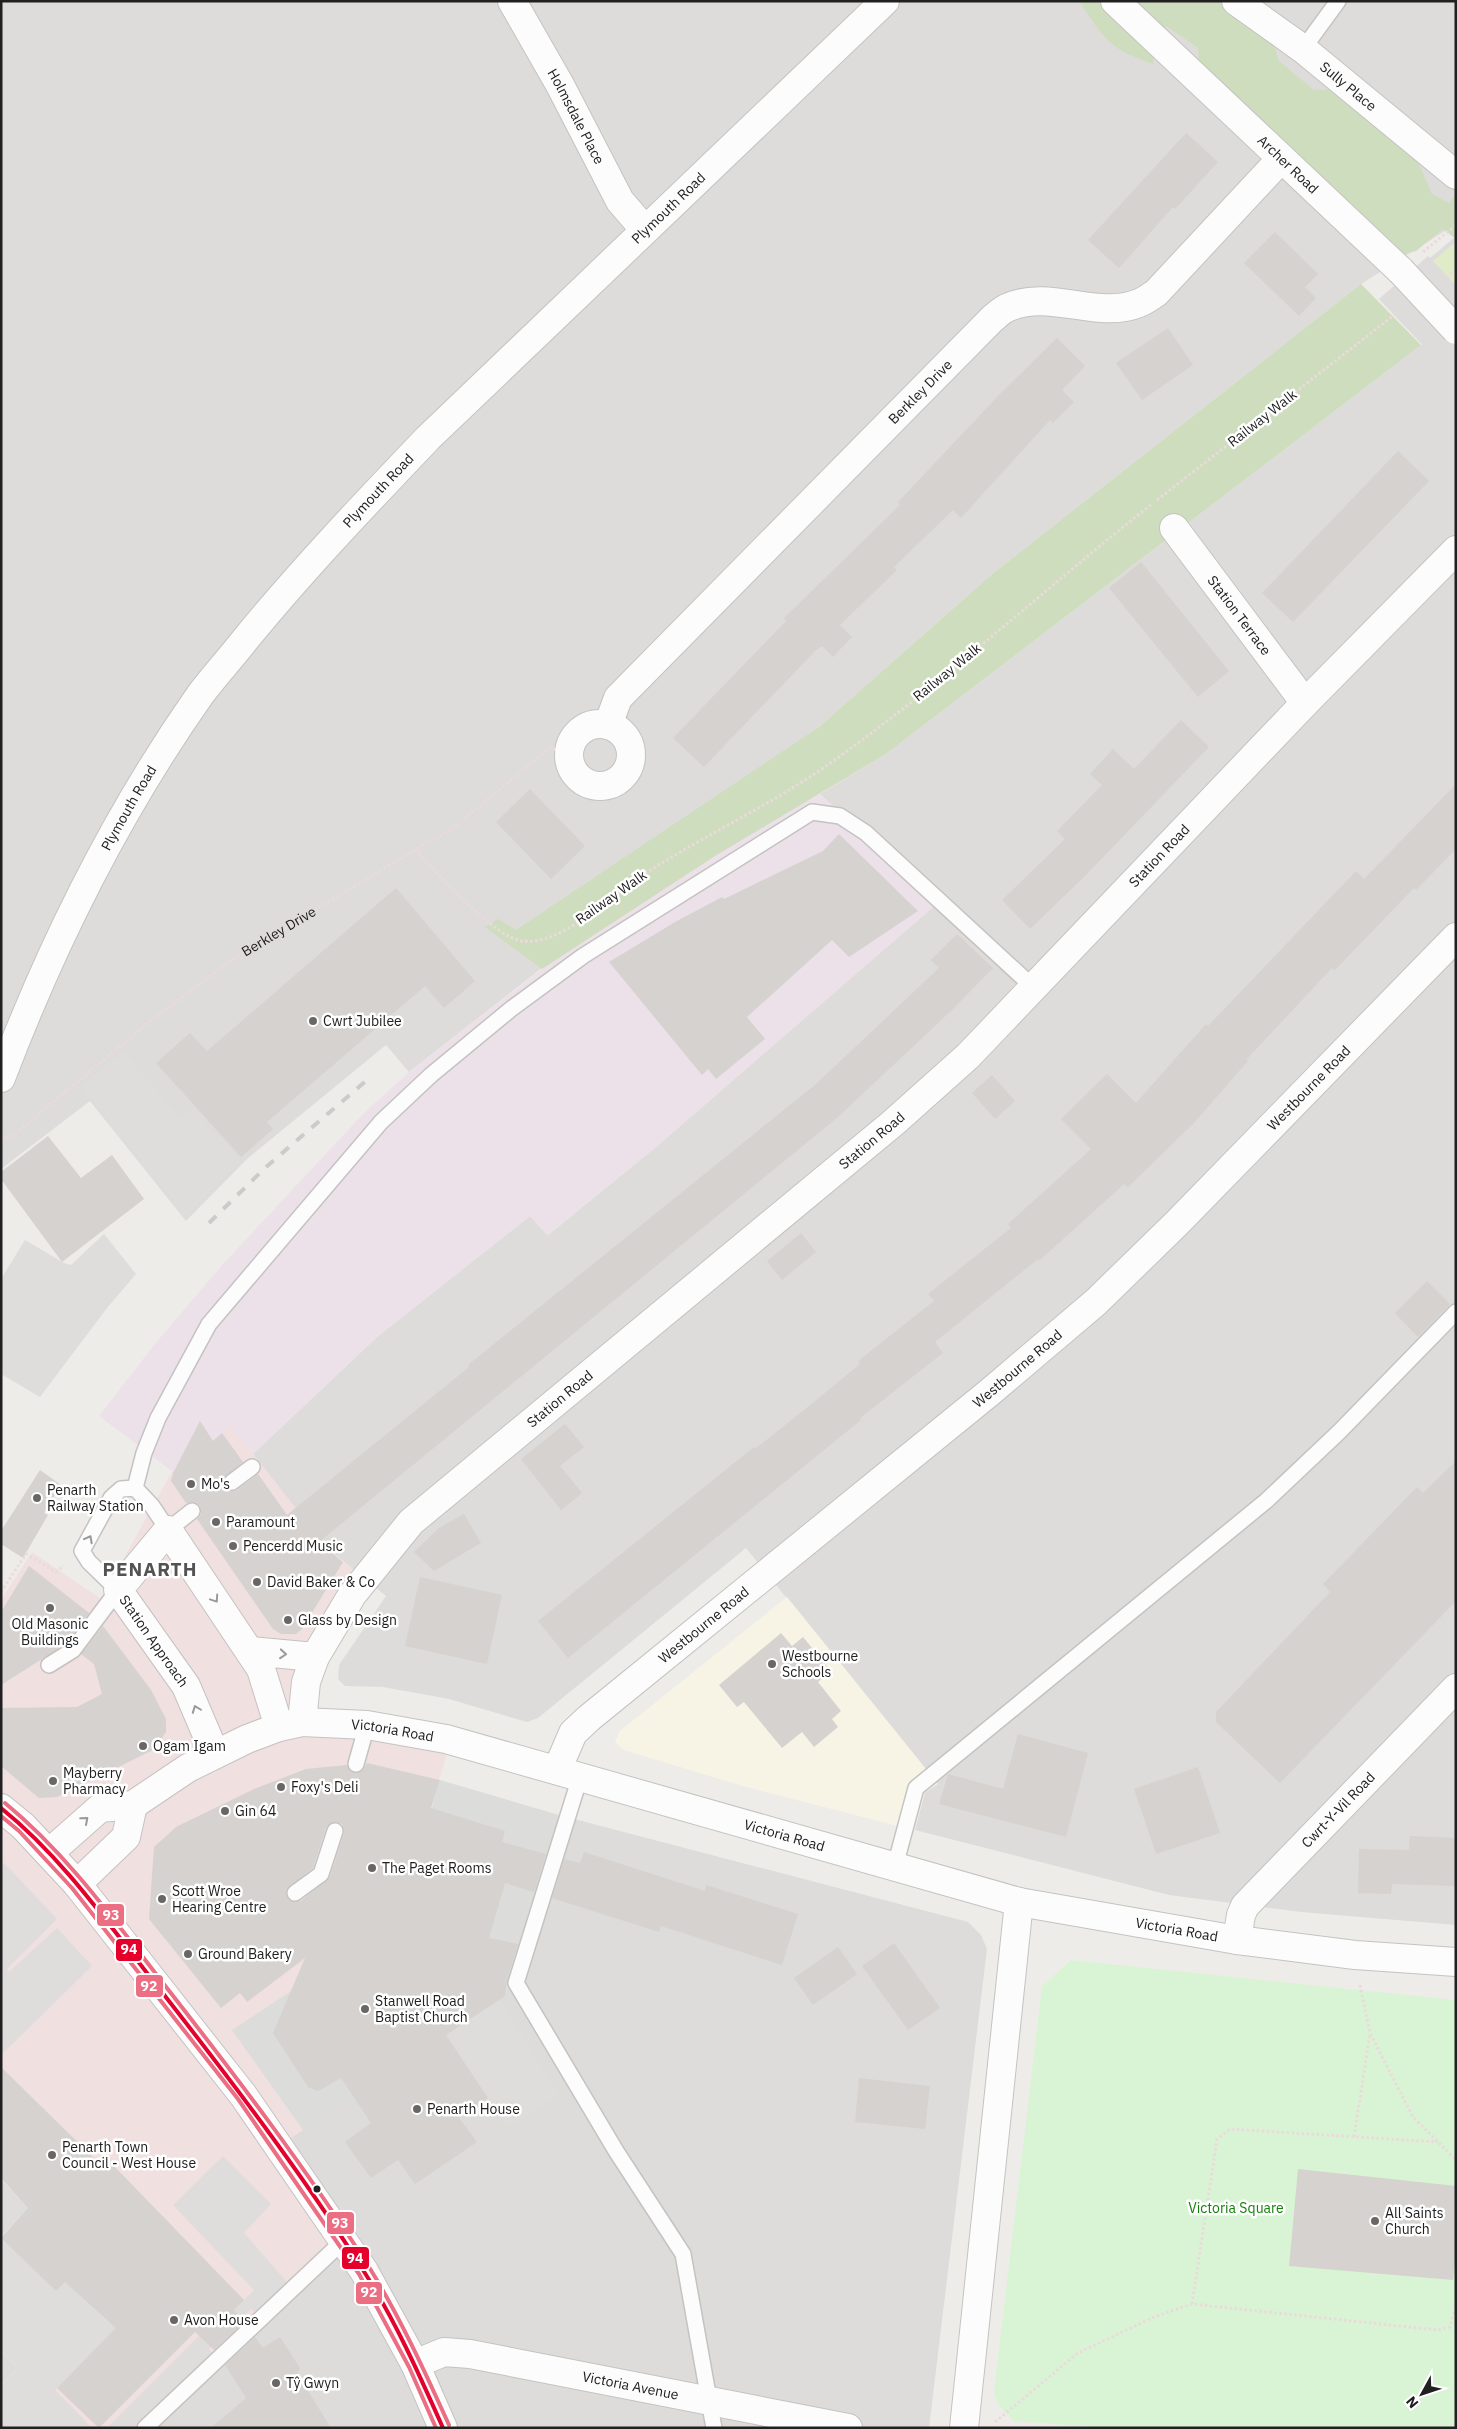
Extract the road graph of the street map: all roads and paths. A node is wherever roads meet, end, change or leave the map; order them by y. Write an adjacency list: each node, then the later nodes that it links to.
1 (512, 1): 10 (street, Holmsdale Place)
2 (885, 1): 10 (street, Plymouth Road)
3 (1115, 1): 7 (street, Archer Road)
4 (1236, 1): 6 (street, Sully Place)
5 (1338, 1): 6 (lane)
6 (1303, 49): 8 (street, Sully Place)
7 (1280, 160): 15 (street, Archer Road, bridge); 19 (street, Berkley Drive)
8 (1456, 176)
9 (1456, 225): 11 (path)
10 (644, 230): 24 (street, Plymouth Road)
11 (1422, 253)
12 (1456, 270): 13 (path)
13 (1440, 281)
14 (1400, 310): 21 (path, Railway Walk)
15 (1456, 330)
16 (1174, 528): 18 (street, Station Terrace)
17 (1456, 550): 18 (street, Station Road)
18 (1305, 703): 23 (street, Station Road)
19 (608, 725): 20 (street); 20 (street)
20 (568, 753): 21 (path, Berkley Drive)
21 (415, 850): 25 (path, Berkley Drive)
22 (1456, 937): 43 (street, Westbourne Road)
23 (1032, 987): 29 (lane); 36 (street, Station Road)
24 (1, 1078)
25 (1, 1137)
26 (1456, 1312): 48 (lane)
27 (252, 1467): 28 (lane)
28 (232, 1482)
29 (135, 1488): 31 (lane); 32 (lane, one-way to 29)
30 (192, 1511): 31 (lane)
31 (168, 1530): 33 (street, Station Approach); 35 (street, one-way to 35)
32 (82, 1552): 33 (lane); 34 (path)
33 (118, 1590): 37 (lane); 41 (street, Station Approach, one-way to 33)
34 (1, 1592)
35 (250, 1651): 36 (street, one-way to 36); 39 (street)
36 (315, 1657): 39 (street, Station Road)
37 (48, 1665)
38 (1456, 1688): 52 (street, Cwrt-Y-Vil Road)
39 (290, 1725): 40 (street, Victoria Road); 41 (street, Victoria Road)
40 (367, 1725): 42 (lane); 43 (street, Victoria Road)
41 (215, 1754): 44 (street, Victoria Road)
42 (356, 1764)
43 (568, 1773): 48 (street, Victoria Road); 63 (lane)
44 (133, 1805): 47 (street, one-way to 44); 49 (street)
45 (1, 1808): 47 (street)
46 (335, 1831): 50 (lane)
47 (49, 1853): 49 (street)
48 (895, 1866): 51 (street, Victoria Road)
49 (77, 1884): 59 (street)
50 (295, 1893)
51 (1019, 1902): 52 (street, Victoria Road); 69 (street)
52 (1237, 1940): 53 (street, Victoria Road)
53 (1354, 1955): 54 (street, Victoria Road); 55 (path)
54 (1456, 1962)
55 (1370, 2033): 56 (path); 57 (path)
56 (1354, 2137): 57 (path); 60 (path)
57 (1438, 2142): 58 (path)
58 (1456, 2160)
59 (342, 2242): 62 (street); 65 (lane)
60 (1192, 2304): 61 (path); 64 (path)
61 (1456, 2305)
62 (415, 2364): 63 (street, Victoria Avenue); 66 (street)
63 (709, 2401): 67 (lane); 68 (street, Victoria Avenue)
64 (994, 2423)
65 (145, 2428)
66 (443, 2428)
67 (714, 2428)
68 (848, 2428)
69 (964, 2428)

